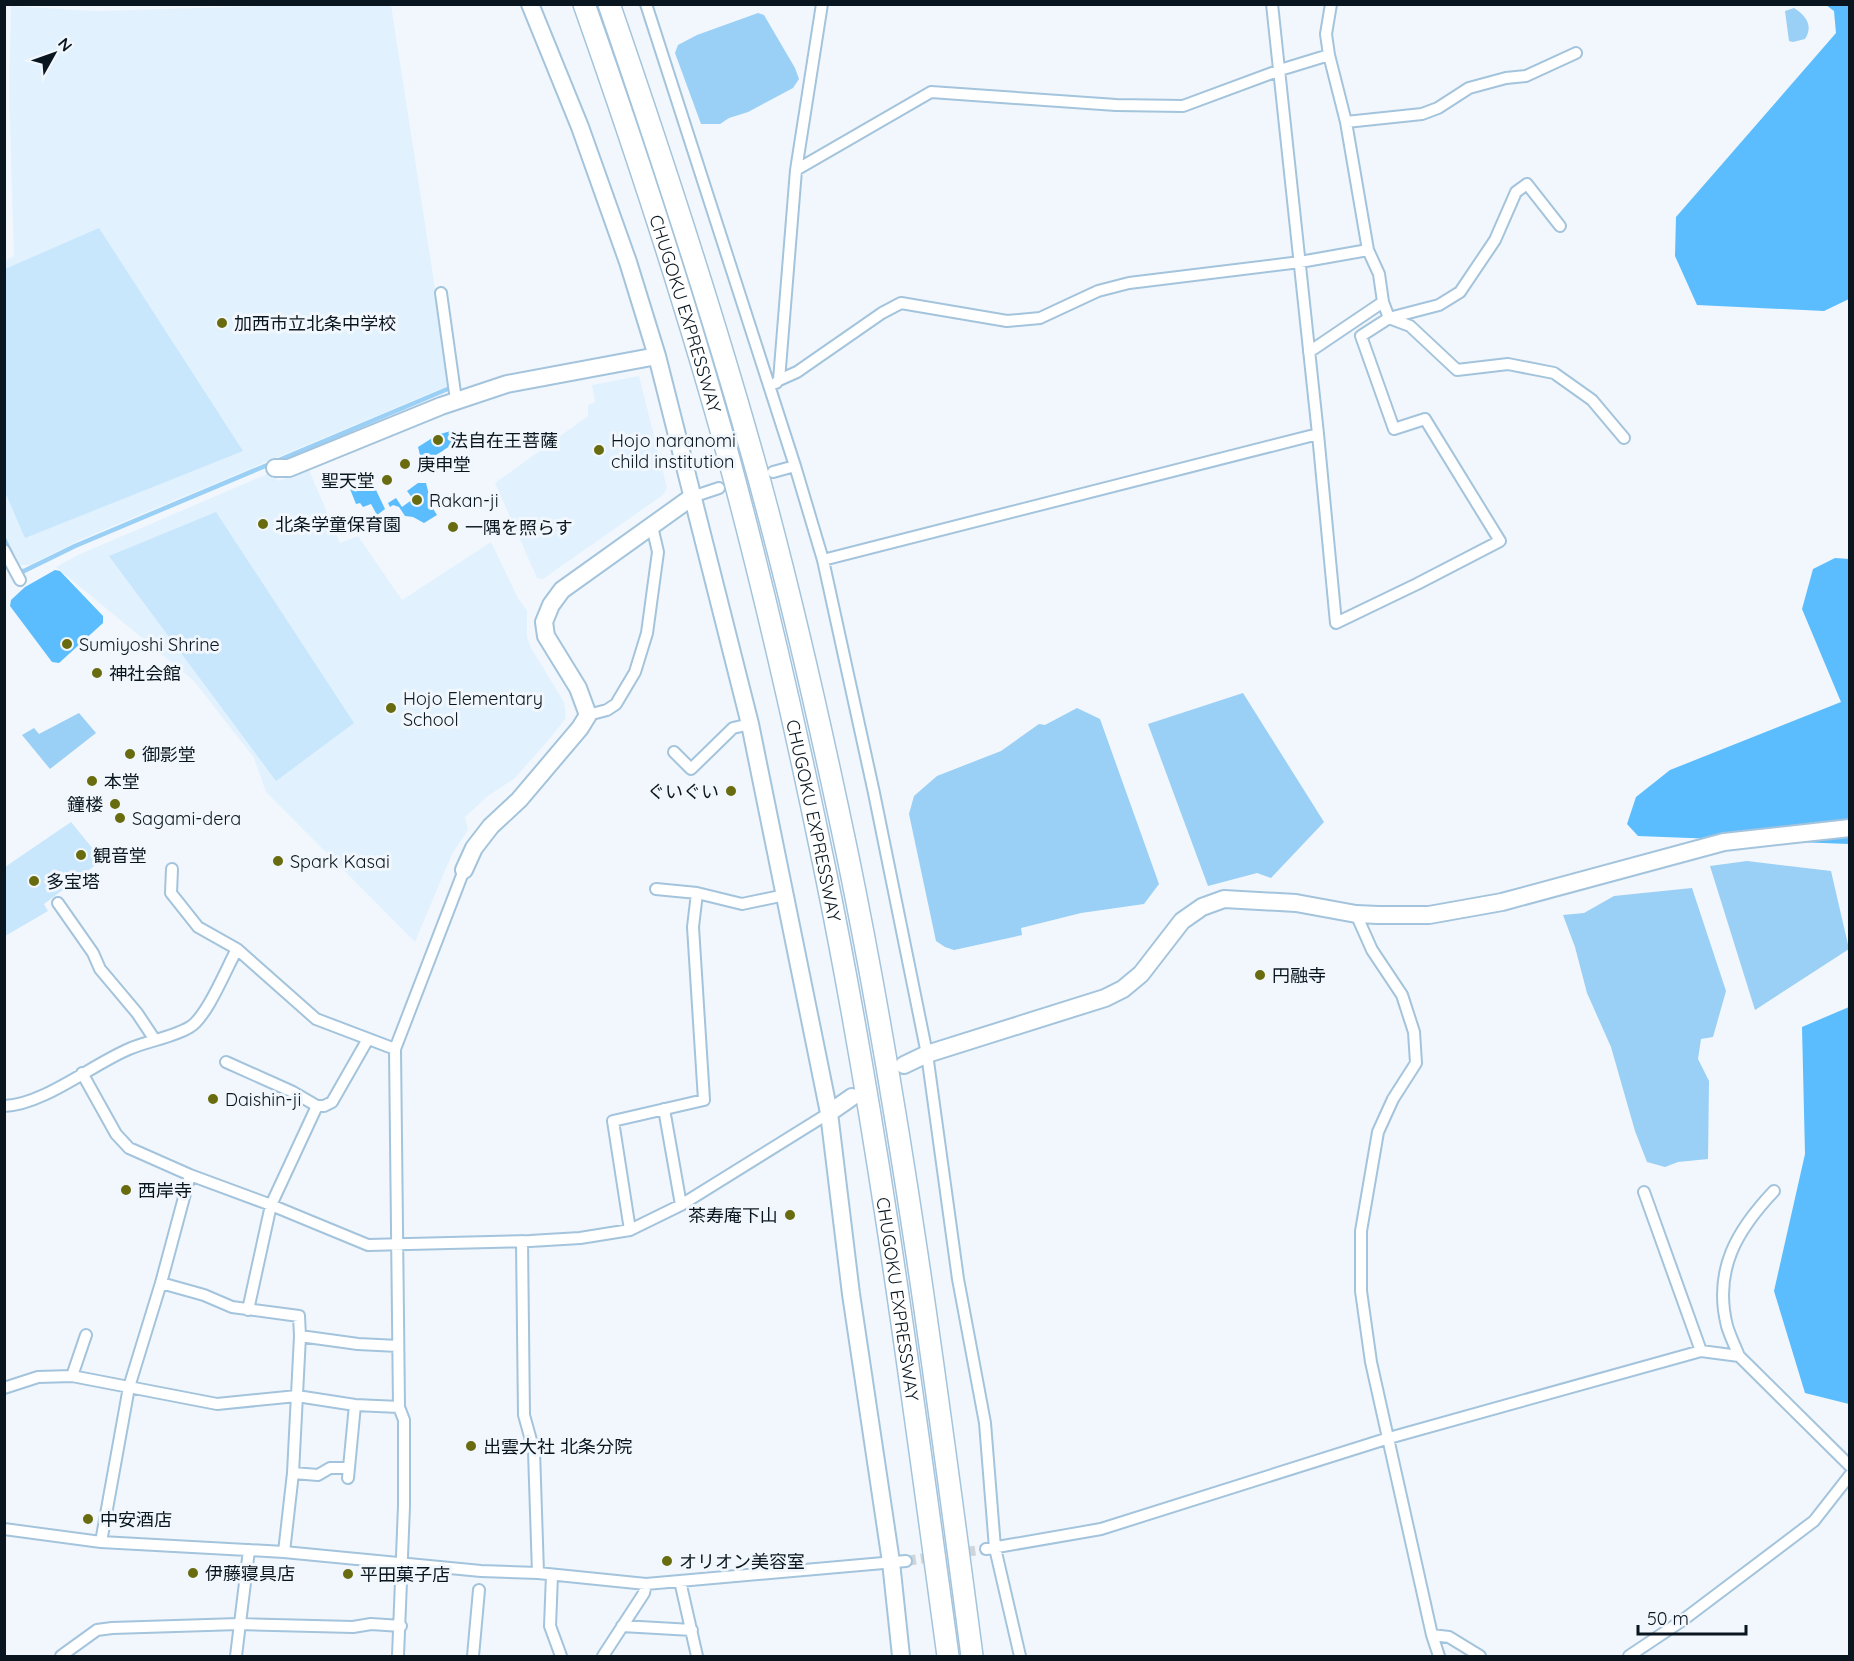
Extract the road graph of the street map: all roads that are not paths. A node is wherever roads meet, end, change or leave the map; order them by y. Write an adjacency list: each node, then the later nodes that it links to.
1 (530, 4): 20 (street)
2 (584, 4): 109 (highway, CHUGOKU EXPRESSWAY)
3 (609, 4): 110 (highway, CHUGOKU EXPRESSWAY)
4 (646, 4): 22 (street)
5 (822, 4): 12 (street)
6 (1272, 4): 10 (street)
7 (1331, 4): 9 (street)
8 (1576, 54): 11 (street)
9 (1329, 55): 10 (street); 11 (street)
10 (1280, 70): 12 (street); 15 (street)
11 (1346, 122): 14 (street)
12 (796, 170): 21 (street)
13 (1560, 226): 18 (street)
14 (1368, 250): 15 (street); 17 (street)
15 (1300, 262): 19 (street); 21 (street)
16 (441, 293): 23 (street)
17 (1383, 302): 18 (street); 19 (street)
18 (1389, 318): 24 (street); 25 (street)
19 (1309, 352): 24 (street)
20 (657, 356): 23 (street); 30 (street)
21 (779, 380): 22 (street)
22 (770, 390): 26 (street)
23 (456, 400): 27 (street)
24 (1318, 434): 33 (street)
25 (1624, 438)
26 (795, 465): 28 (street); 33 (street)
27 (275, 468)
28 (773, 472)
29 (719, 488): 30 (street)
30 (692, 497): 31 (street); 36 (street)
31 (652, 526): 35 (street); 35 (street)
32 (4, 550): 34 (street)
33 (824, 560): 50 (street)
34 (20, 580)
35 (588, 715): 40 (street)
36 (750, 724): 37 (street); 43 (street)
37 (674, 753)
38 (1850, 828): 45 (street)
39 (172, 870): 46 (street)
40 (464, 870): 49 (street)
41 (656, 889): 42 (street)
42 (697, 893): 43 (street); 57 (street)
43 (784, 895): 58 (street)
44 (58, 903): 48 (street)
45 (1356, 914): 50 (street); 80 (street)
46 (237, 948): 47 (street); 48 (street)
47 (368, 1039): 49 (street); 56 (street)
48 (155, 1040): 53 (street)
49 (395, 1050): 66 (street)
50 (927, 1054): 52 (street); 86 (street)
51 (226, 1062): 56 (street)
52 (904, 1065)
53 (82, 1073): 55 (street); 59 (street)
54 (852, 1097): 58 (street)
55 (4, 1106)
56 (317, 1106): 62 (street)
57 (664, 1109): 63 (street); 64 (street)
58 (829, 1113): 63 (street); 89 (street)
59 (190, 1175): 62 (street); 67 (street)
60 (1774, 1191): 73 (street)
61 (1644, 1192): 72 (street)
62 (271, 1205): 66 (street); 68 (street)
63 (681, 1205): 64 (street)
64 (630, 1230): 65 (street)
65 (522, 1241): 66 (street); 91 (street)
66 (398, 1243): 71 (street)
67 (161, 1283): 68 (street); 75 (street)
68 (248, 1310): 70 (street)
69 (86, 1335): 74 (street)
70 (300, 1336): 71 (street); 77 (street)
71 (398, 1346): 79 (street)
72 (1701, 1352): 73 (street); 80 (street)
73 (1739, 1356): 81 (street)
74 (72, 1376): 75 (street); 76 (street)
75 (129, 1387): 77 (street); 85 (street)
76 (4, 1388)
77 (297, 1396): 78 (street); 82 (street)
78 (355, 1405): 79 (street); 82 (street)
79 (399, 1407): 90 (street)
80 (1389, 1438): 86 (street); 100 (street)
81 (1850, 1466)
82 (293, 1473): 88 (street)
83 (1850, 1475): 114 (street)
84 (4, 1529): 85 (street)
85 (101, 1542): 87 (street)
86 (990, 1548): 111 (street)
87 (249, 1550): 88 (street); 96 (street)
88 (284, 1552): 90 (street)
89 (898, 1562): 93 (street); 108 (street)
90 (402, 1564): 91 (street); 97 (street)
91 (538, 1573): 92 (street)
92 (552, 1575): 94 (street); 105 (street)
93 (680, 1581): 94 (street); 99 (street)
94 (646, 1584): 98 (street)
95 (479, 1590): 104 (street)
96 (239, 1624): 97 (street); 101 (street); 102 (street)
97 (401, 1626): 103 (street)
98 (622, 1626): 99 (street); 106 (street)
99 (692, 1630): 107 (street)
100 (1432, 1635): 112 (street); 113 (street)
101 (61, 1656)
102 (236, 1656)
103 (398, 1656)
104 (473, 1656)
105 (561, 1656)
106 (603, 1656)
107 (697, 1656)
108 (901, 1656)
109 (948, 1656)
110 (972, 1656)
111 (1020, 1656)
112 (1439, 1656)
113 (1480, 1656)
114 (1629, 1656)

